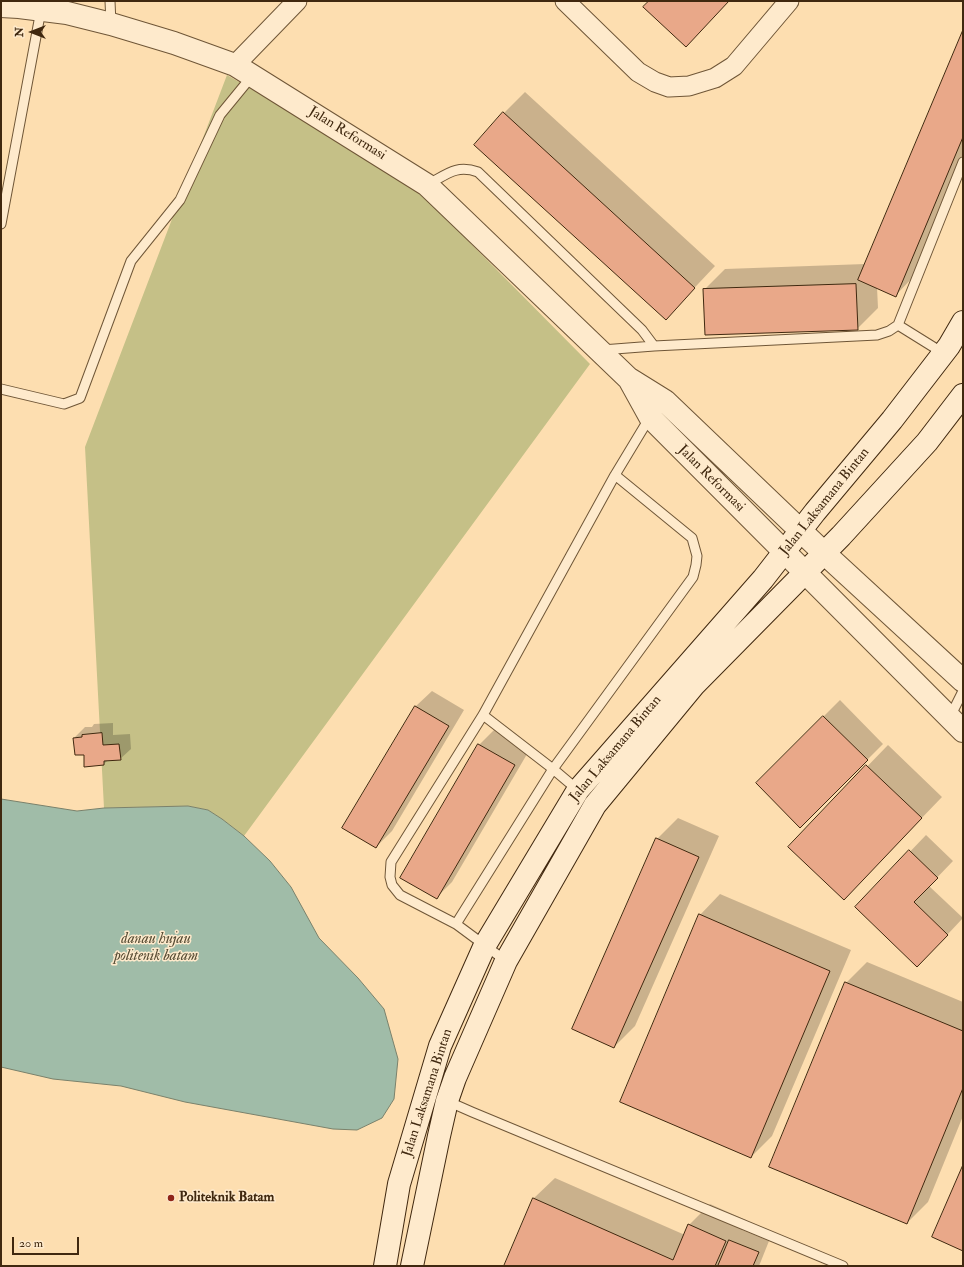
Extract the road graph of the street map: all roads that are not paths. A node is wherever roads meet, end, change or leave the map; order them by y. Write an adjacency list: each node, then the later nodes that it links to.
1 (110, 1): 7 (lane)
2 (297, 1): 8 (street)
3 (564, 1): 4 (street)
4 (788, 1)
5 (1, 6): 6 (main road, Jalan Reformasi)
6 (41, 10): 7 (main road, Jalan Reformasi); 11 (lane)
7 (111, 24): 8 (main road, Jalan Reformasi)
8 (244, 71): 10 (main road, Jalan Reformasi); 18 (lane)
9 (963, 162): 13 (lane)
10 (427, 185): 14 (lane); 15 (main road, Jalan Reformasi)
11 (1, 224)
12 (963, 322): 16 (main road, Jalan Laksamana Bintan)
13 (898, 325): 14 (lane); 16 (lane)
14 (654, 346): 15 (lane)
15 (599, 350): 17 (main road, Jalan Reformasi)
16 (943, 353): 22 (main road, Jalan Laksamana Bintan)
17 (628, 378): 20 (main road, Jalan Reformasi); 22 (main road, Jalan Reformasi)
18 (1, 389)
19 (963, 395): 24 (main road, Jalan Laksamana Bintan)
20 (650, 417): 21 (lane); 23 (main road, Jalan Reformasi)
21 (615, 475): 28 (lane); 30 (lane)
22 (801, 531): 23 (main road, Jalan Laksamana Bintan); 24 (main road, Jalan Reformasi)
23 (785, 552): 25 (main road, Jalan Reformasi); 31 (main road, Jalan Laksamana Bintan)
24 (824, 553): 25 (main road, Jalan Laksamana Bintan); 26 (main road, Jalan Reformasi)
25 (805, 572): 29 (main road, Jalan Reformasi); 31 (main road, Jalan Laksamana Bintan)
26 (963, 681)
27 (963, 691): 29 (lane)
28 (482, 715): 30 (lane); 32 (lane)
29 (956, 725)
30 (553, 769): 31 (lane); 32 (lane)
31 (586, 798): 33 (main road, Jalan Laksamana Bintan); 34 (main road, Jalan Laksamana Bintan)
32 (456, 924): 33 (lane)
33 (485, 945): 34 (lane); 36 (main road, Jalan Laksamana Bintan)
34 (506, 961): 35 (main road, Jalan Laksamana Bintan)
35 (447, 1101): 37 (main road, Jalan Laksamana Bintan); 38 (lane)
36 (385, 1266)
37 (412, 1266)
38 (844, 1266)

